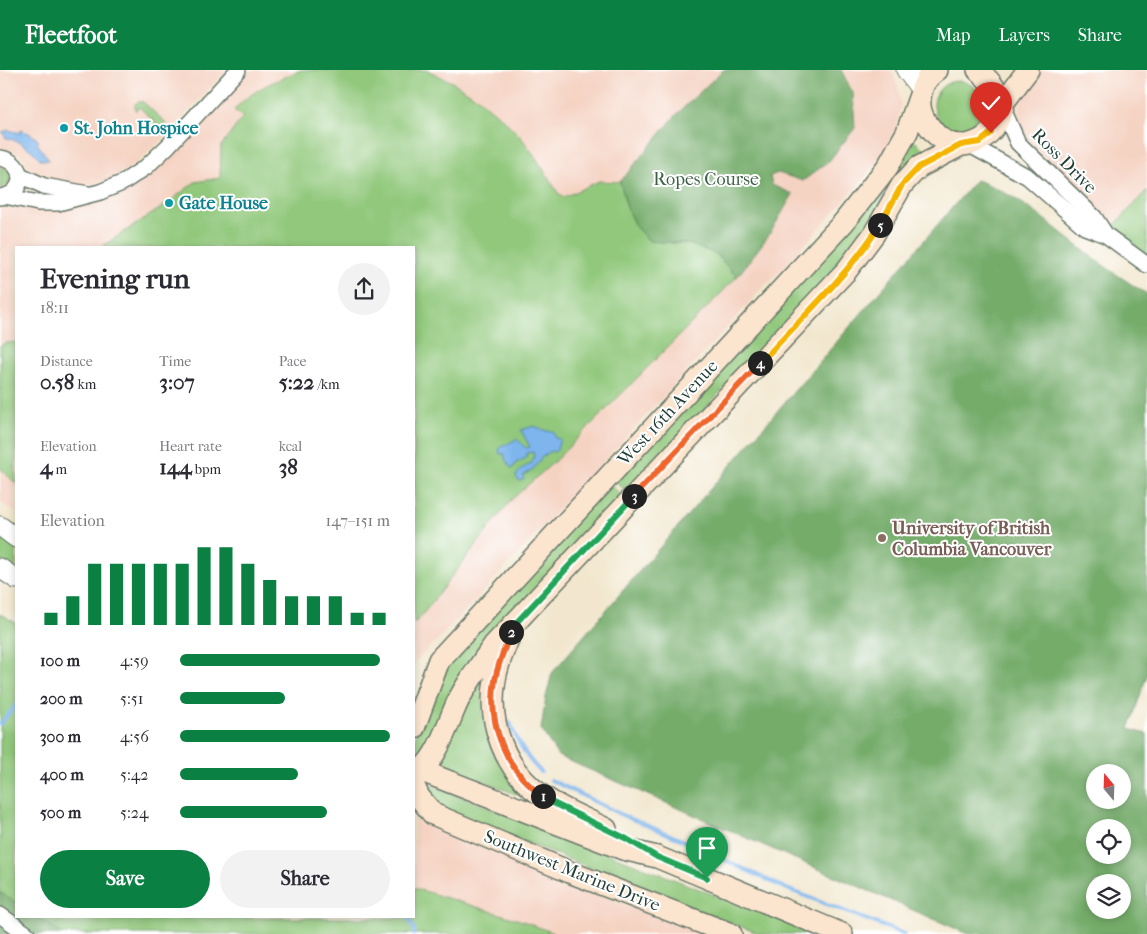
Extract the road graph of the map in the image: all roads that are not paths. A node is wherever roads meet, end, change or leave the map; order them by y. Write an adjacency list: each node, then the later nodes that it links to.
1 (238, 70): 11 (street)
2 (906, 70): 6 (street)
3 (937, 70): 6 (main road, West 16th Avenue)
4 (978, 70): 7 (main road)
5 (1028, 70): 7 (main road)
6 (920, 93): 8 (main road); 20 (main road, West 16th Avenue)
7 (1003, 106): 8 (main road, West 16th Avenue); 13 (street, Ross Drive)
8 (966, 145): 13 (street, Ross Drive); 19 (main road, West 16th Avenue)
9 (0, 158): 10 (street)
10 (20, 175): 11 (street); 12 (street)
11 (92, 194): 12 (street)
12 (2, 196)
13 (1106, 235): 14 (street, Ross Drive)
14 (1147, 265)
15 (0, 526): 16 (street)
16 (15, 537)
17 (0, 568): 18 (street)
18 (15, 578)
19 (516, 623): 23 (main road, West 16th Avenue); 25 (main road)
20 (439, 660): 21 (main road); 22 (main road, West 16th Avenue)
21 (415, 677)
22 (415, 725)
23 (416, 775): 24 (main road); 25 (main road)
24 (423, 810): 28 (main road, Southwest Marine Drive)
25 (657, 857): 29 (main road)
26 (0, 915): 27 (street)
27 (27, 934)
28 (730, 934)
29 (842, 934)

